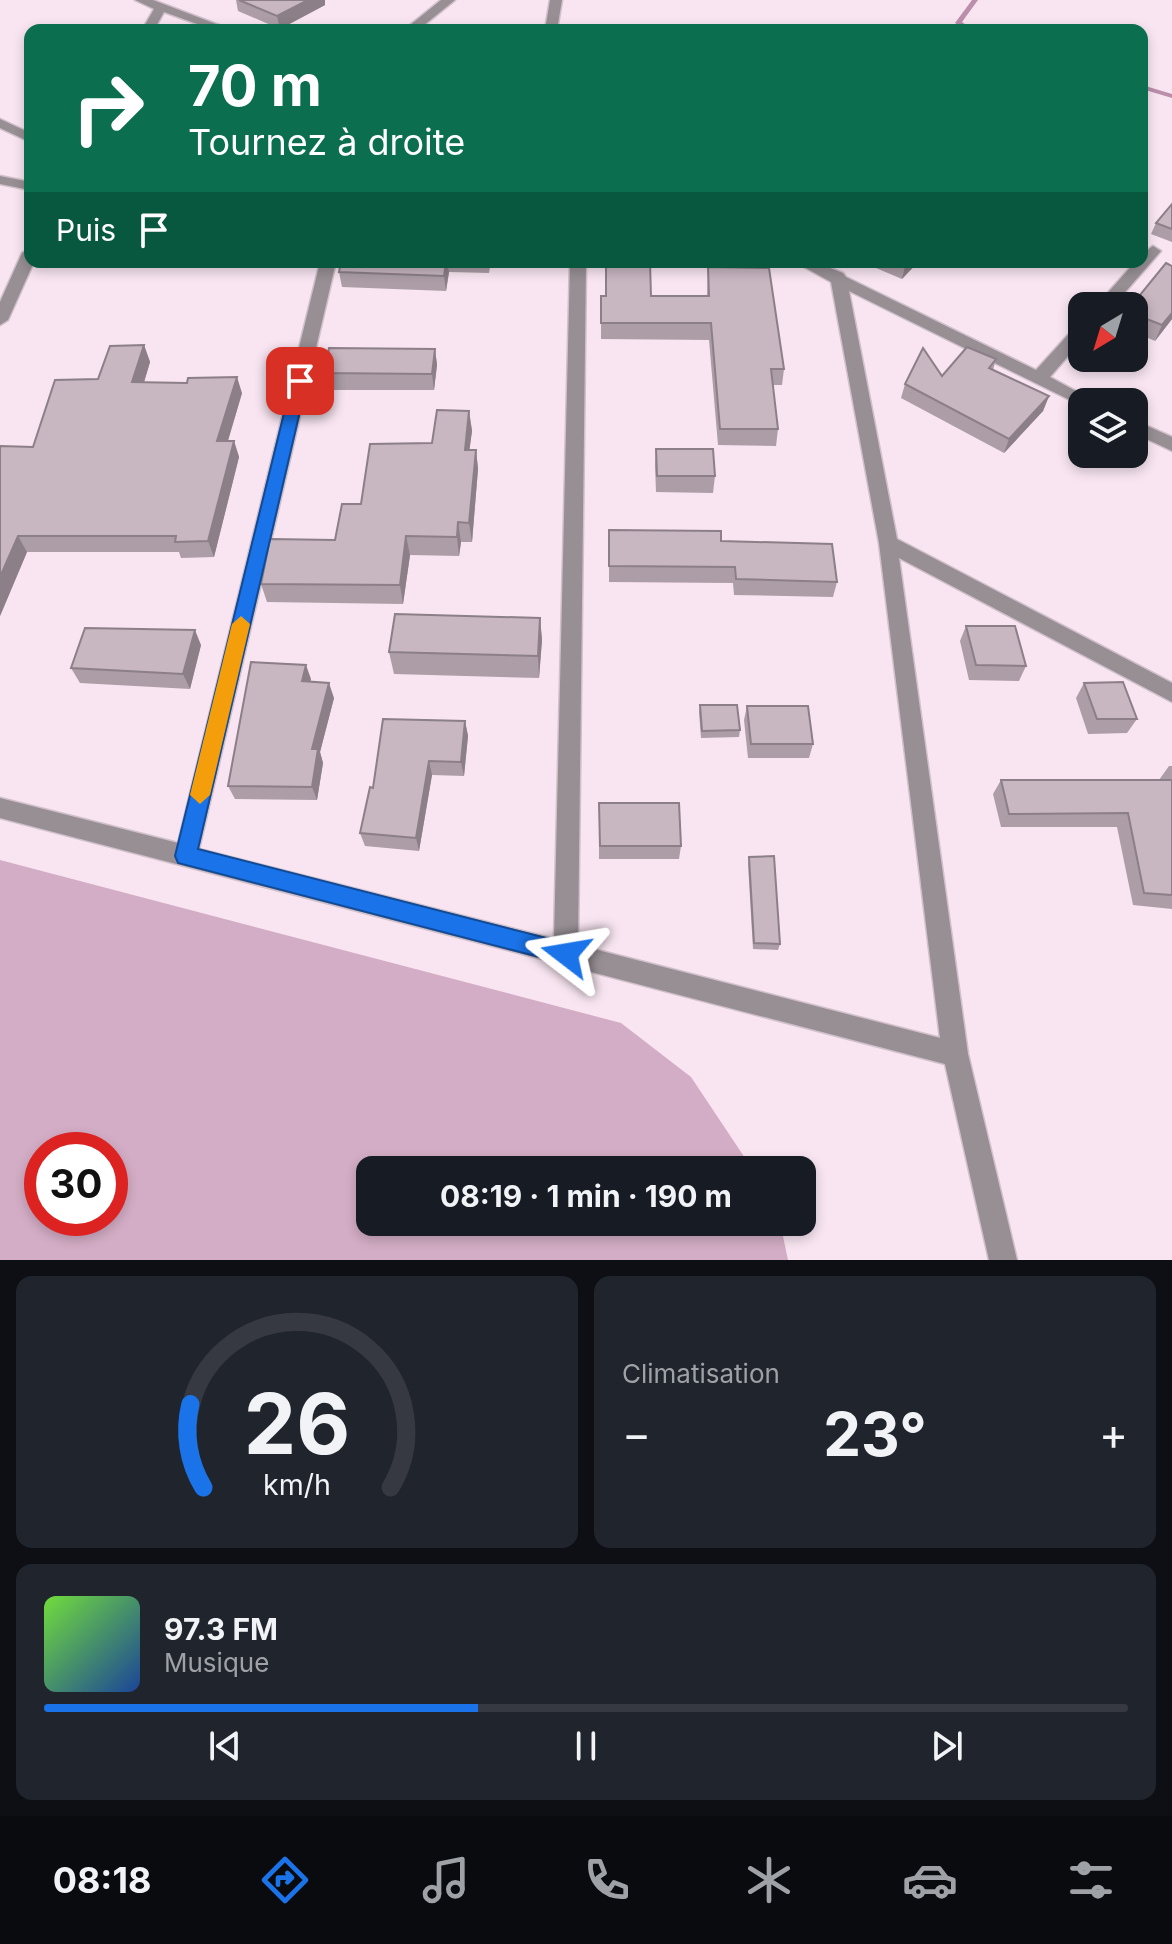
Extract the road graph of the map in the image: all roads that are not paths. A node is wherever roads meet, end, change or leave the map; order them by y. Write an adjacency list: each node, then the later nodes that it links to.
1 (141, 0): 4 (street)
2 (449, 0): 7 (street)
3 (556, 0): 8 (street)
4 (161, 7): 5 (street); 6 (street)
5 (151, 24)
6 (209, 24)
7 (418, 24)
8 (552, 24)
9 (0, 123): 10 (street)
10 (24, 135)
11 (0, 180): 12 (street)
12 (24, 185)
13 (1153, 251): 14 (street)
14 (1148, 257)
15 (24, 266): 22 (street)
16 (327, 268): 31 (street)
17 (578, 268): 32 (street)
18 (818, 268): 20 (street)
19 (1138, 268): 21 (street)
20 (838, 276): 24 (street); 28 (street)
21 (1116, 292)
22 (2, 313)
23 (1068, 346): 24 (street)
24 (1039, 378): 25 (street)
25 (1068, 392)
26 (1148, 433): 27 (street)
27 (1172, 445)
28 (888, 543): 29 (street); 33 (street)
29 (1172, 693)
30 (0, 808): 31 (street)
31 (186, 856): 32 (street)
32 (566, 954): 33 (street)
33 (955, 1054): 34 (street)
34 (1003, 1260)

